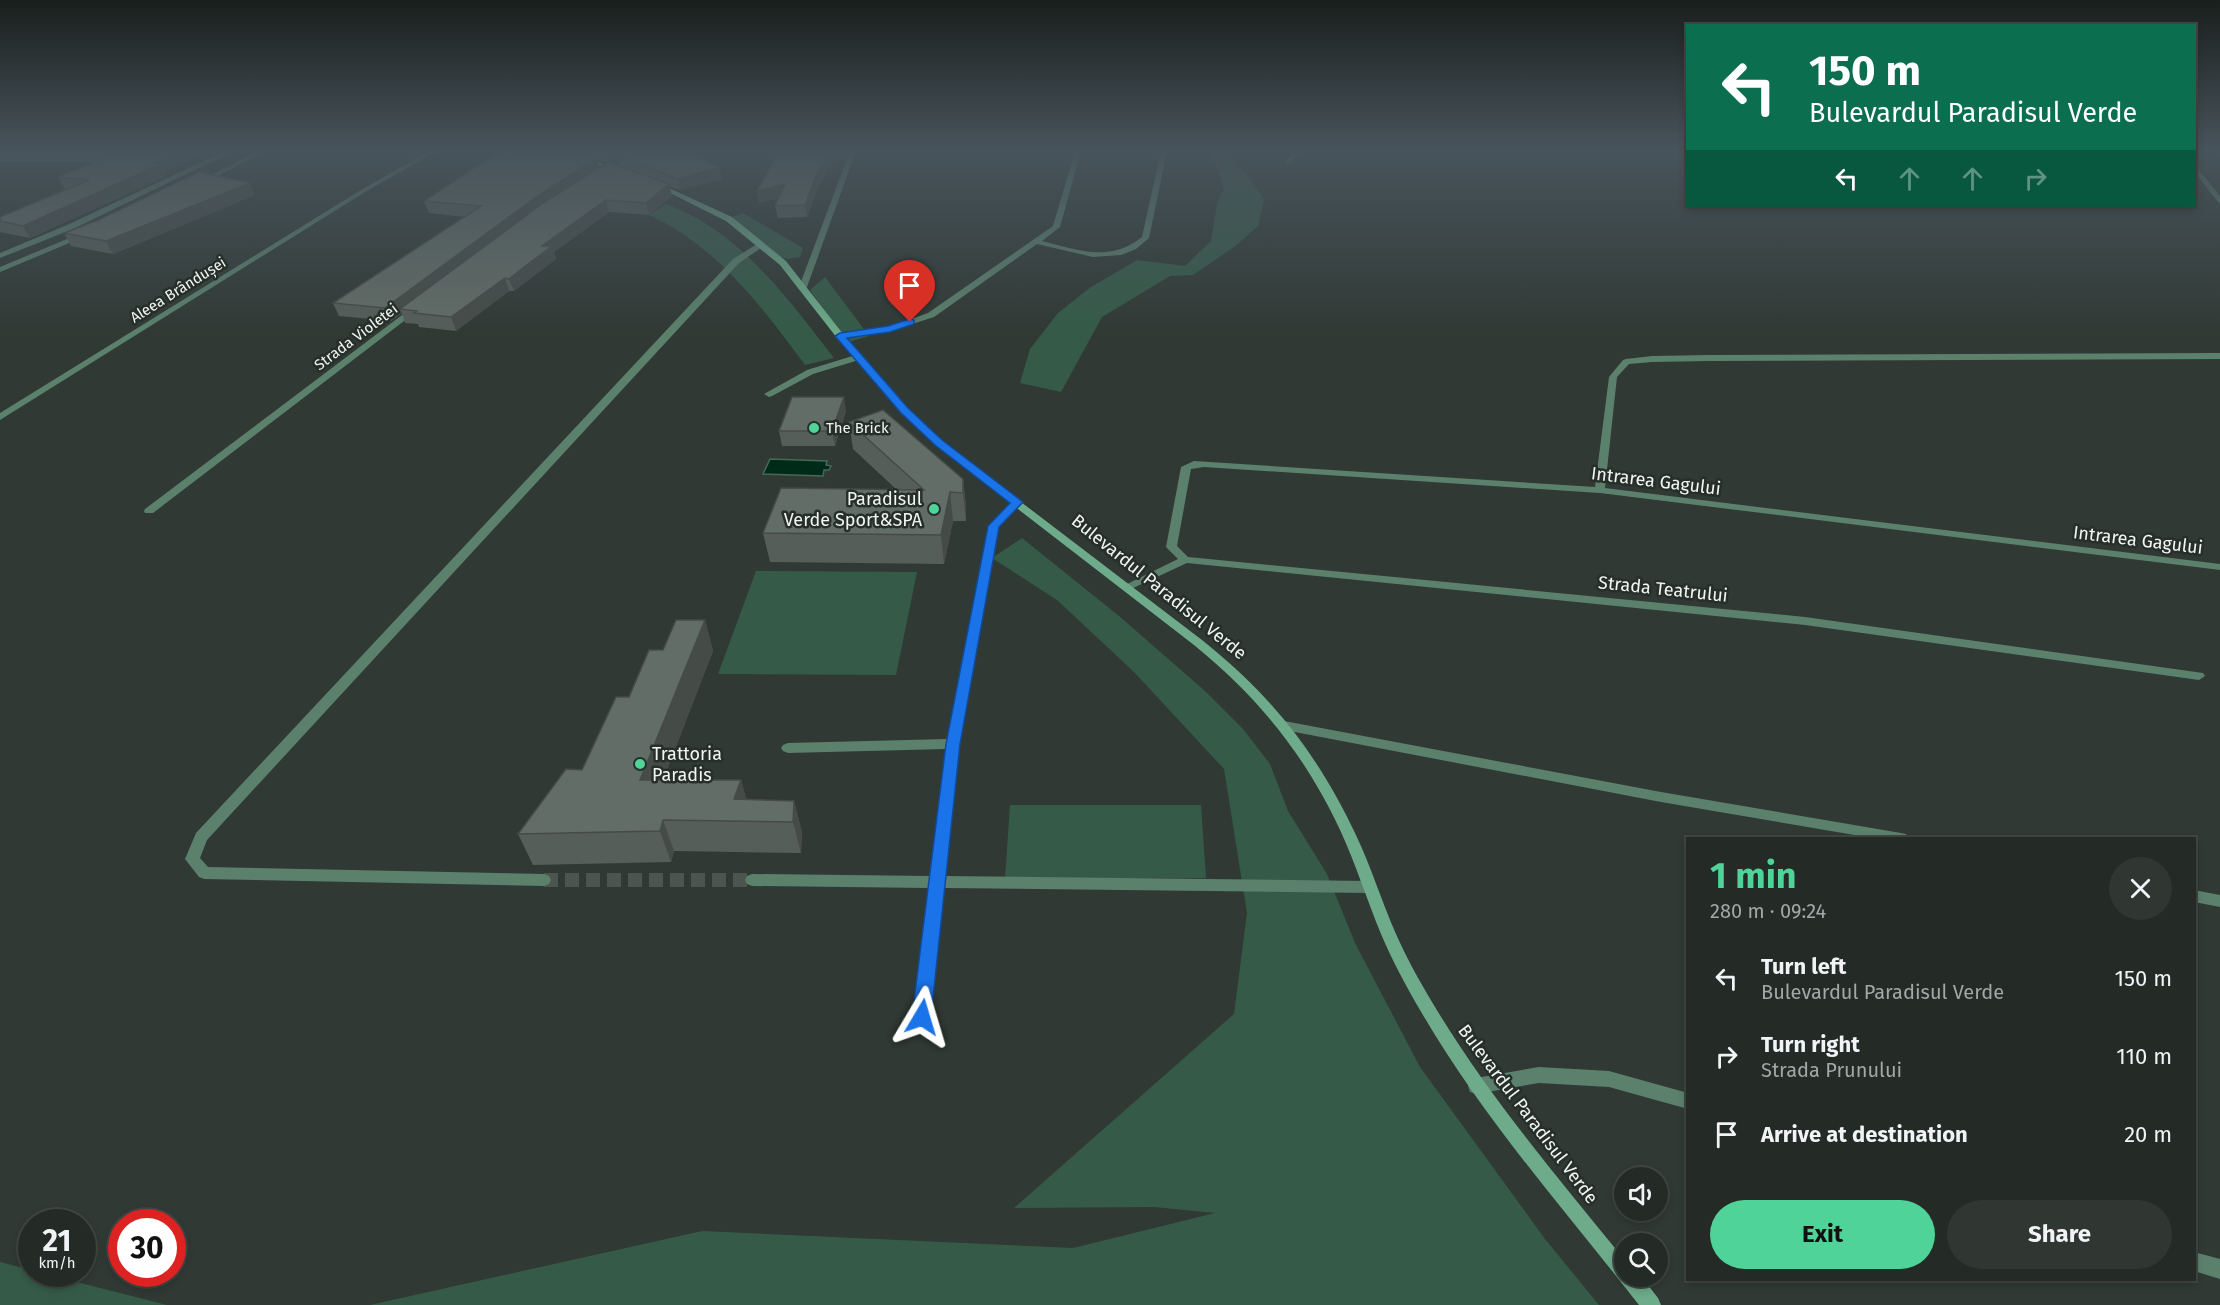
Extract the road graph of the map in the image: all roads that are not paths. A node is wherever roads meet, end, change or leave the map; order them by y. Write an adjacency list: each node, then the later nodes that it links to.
1 (102, 212): 7 (street)
2 (329, 212): 18 (street, Aleea Brândușei)
3 (713, 212): 9 (street, Bulevardul Paradisul Verde)
4 (831, 212): 12 (street)
5 (1060, 212): 8 (street)
6 (1151, 212): 8 (street)
7 (70, 227): 10 (street); 11 (street)
8 (1036, 242): 14 (street)
9 (760, 246): 12 (street, Bulevardul Paradisul Verde); 30 (street)
10 (0, 256)
11 (0, 270)
12 (803, 287): 14 (street, Bulevardul Paradisul Verde)
13 (421, 305): 21 (street, Strada Violetei)
14 (840, 336): 16 (street, Bulevardul Paradisul Verde)
15 (2220, 356): 19 (street)
16 (859, 357): 17 (street); 20 (street, Bulevardul Paradisul Verde)
17 (769, 394)
18 (0, 417)
19 (1600, 490): 22 (street, Intrarea Gagului); 23 (street, Intrarea Gagului)
20 (1017, 502): 24 (street, Bulevardul Paradisul Verde); 27 (street)
21 (149, 511)
22 (1185, 560): 24 (street); 25 (street, Strada Teatrului)
23 (2220, 567)
24 (1127, 587): 26 (street, Bulevardul Paradisul Verde)
25 (2199, 676)
26 (1284, 726): 29 (street); 33 (street, Bulevardul Paradisul Verde)
27 (953, 744): 28 (street); 32 (street)
28 (788, 748)
29 (1895, 837)
30 (544, 880)
31 (752, 880): 32 (street)
32 (938, 884): 33 (street); 36 (street)
33 (1368, 887): 37 (street, Bulevardul Paradisul Verde)
34 (2196, 896): 35 (street)
35 (2220, 901)
36 (922, 1017)
37 (1476, 1086): 38 (street); 39 (street, Bulevardul Paradisul Verde)
38 (1686, 1100)
39 (1614, 1261)
40 (2196, 1262): 41 (street)
41 (2220, 1269)
42 (1637, 1287): 43 (street)
43 (1651, 1305)

